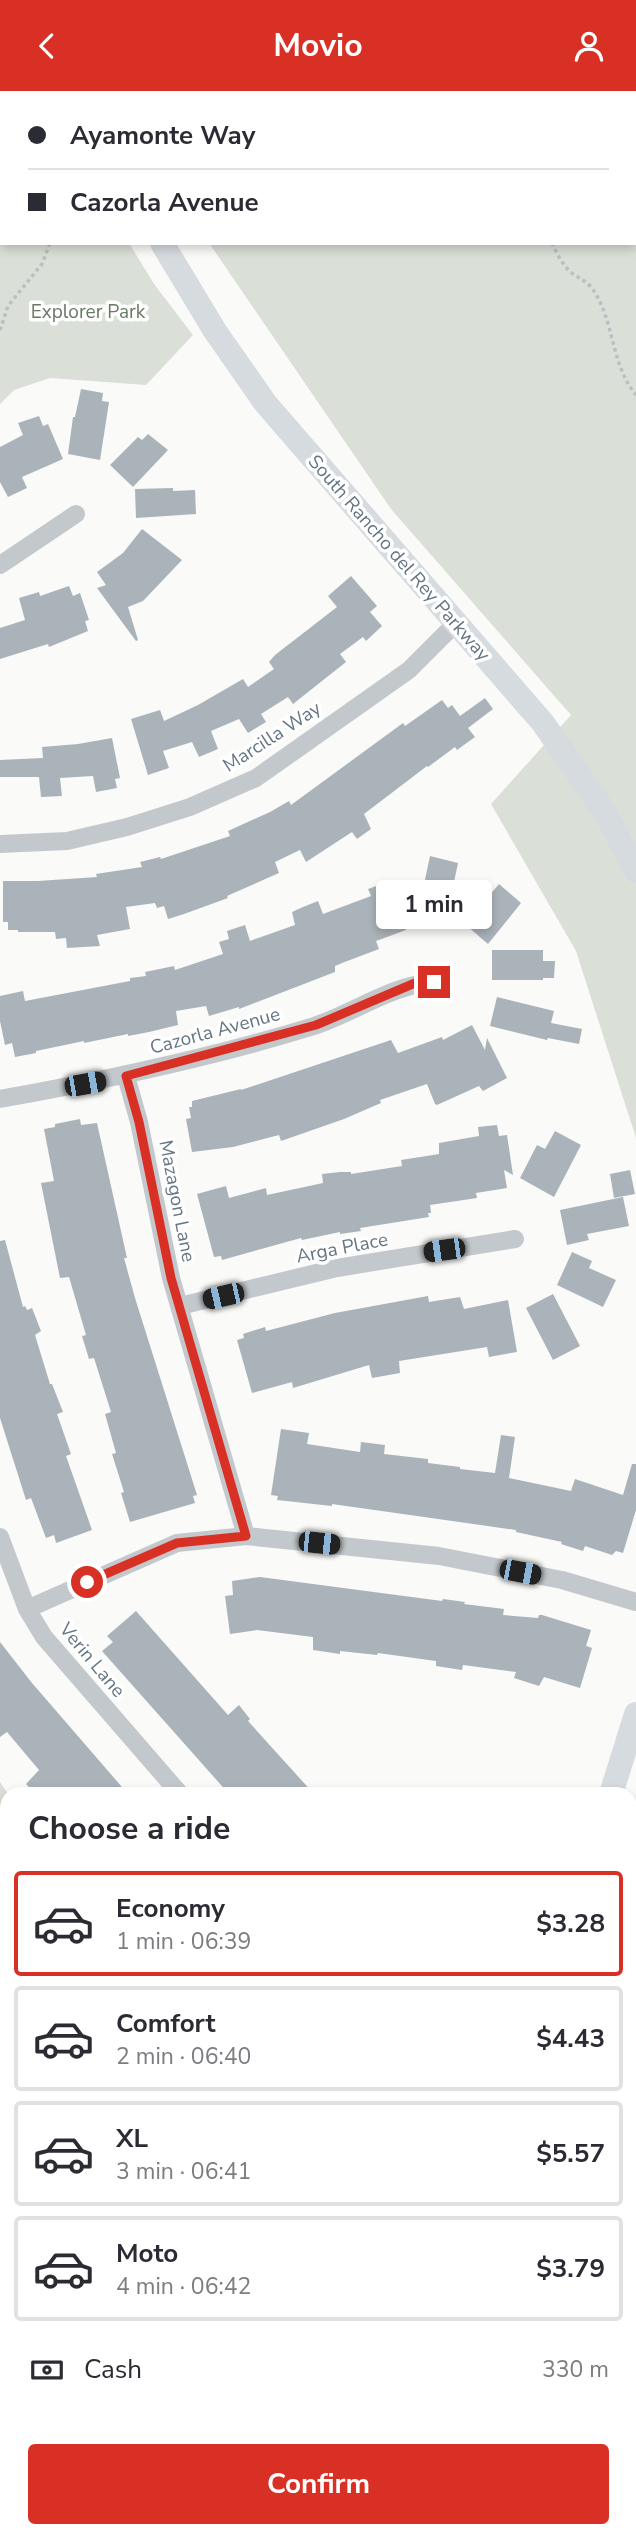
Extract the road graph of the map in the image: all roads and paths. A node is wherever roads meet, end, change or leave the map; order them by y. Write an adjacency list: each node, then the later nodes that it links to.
1 (49, 245): 4 (path)
2 (163, 245): 8 (street, South Rancho del Rey Parkway)
3 (553, 245): 5 (path)
4 (0, 330)
5 (636, 395)
6 (76, 514): 7 (street)
7 (0, 565)
8 (456, 623): 9 (street, Marcilla Way); 10 (street, South Rancho del Rey Parkway)
9 (0, 843)
10 (636, 871)
11 (434, 982): 12 (street, Cazorla Avenue)
12 (126, 1076): 13 (street, Cazorla Avenue); 15 (street, Mazagon Lane)
13 (0, 1099)
14 (515, 1240): 15 (street, Arga Place)
15 (180, 1306): 16 (street, Mazagon Lane)
16 (246, 1536): 18 (street); 19 (street)
17 (0, 1537): 19 (street, Verin Lane)
18 (636, 1602)
19 (27, 1609): 21 (street, Verin Lane)
20 (636, 1714): 22 (street)
21 (174, 1787)
22 (613, 1787)

